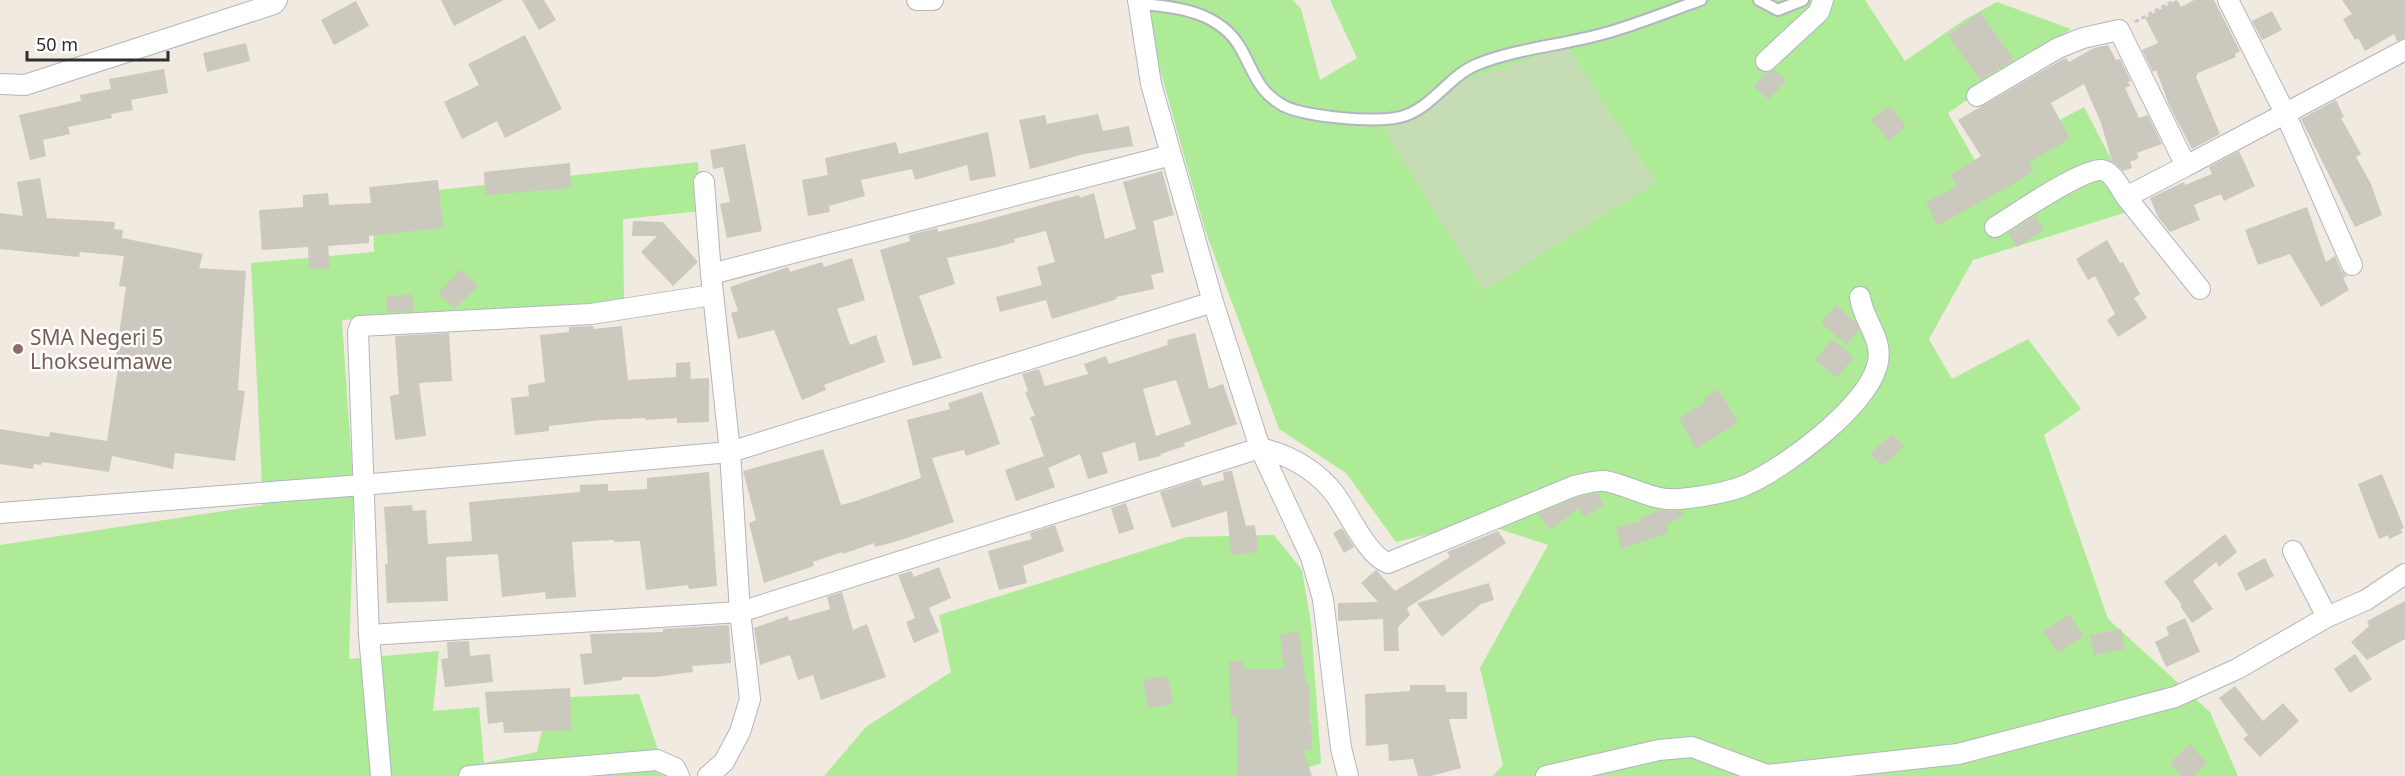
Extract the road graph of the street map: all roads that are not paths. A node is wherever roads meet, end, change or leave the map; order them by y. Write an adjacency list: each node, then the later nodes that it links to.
1 (278, 0): 12 (street)
2 (917, 0): 3 (street)
3 (933, 0)
4 (1701, 0): 9 (lane)
5 (1759, 0): 6 (lane)
6 (1803, 0)
7 (1823, 0): 11 (street)
8 (2228, 0): 14 (street)
9 (1138, 2): 15 (street)
10 (2405, 50): 14 (street)
11 (1766, 61)
12 (0, 84)
13 (1977, 96): 16 (street)
14 (2286, 115): 16 (street); 20 (street)
15 (1171, 155): 21 (street); 25 (street)
16 (2186, 166): 18 (street)
17 (704, 182): 21 (street)
18 (2126, 197): 19 (street); 22 (street)
19 (1995, 227)
20 (2352, 265)
21 (711, 274): 23 (street)
22 (2200, 289)
23 (712, 295): 27 (street); 28 (street)
24 (1860, 297): 26 (street)
25 (1213, 302): 26 (street); 27 (street)
26 (1260, 448): 32 (street); 39 (street)
27 (730, 452): 28 (street); 32 (street)
28 (362, 485): 29 (street); 34 (street)
29 (0, 513)
30 (2294, 551): 33 (street)
31 (2405, 574): 33 (street)
32 (740, 612): 34 (street); 38 (street)
33 (2327, 617): 40 (street)
34 (369, 634): 35 (street)
35 (381, 776)
36 (469, 776): 37 (street)
37 (679, 776)
38 (708, 776)
39 (1348, 776)
40 (1545, 776)

